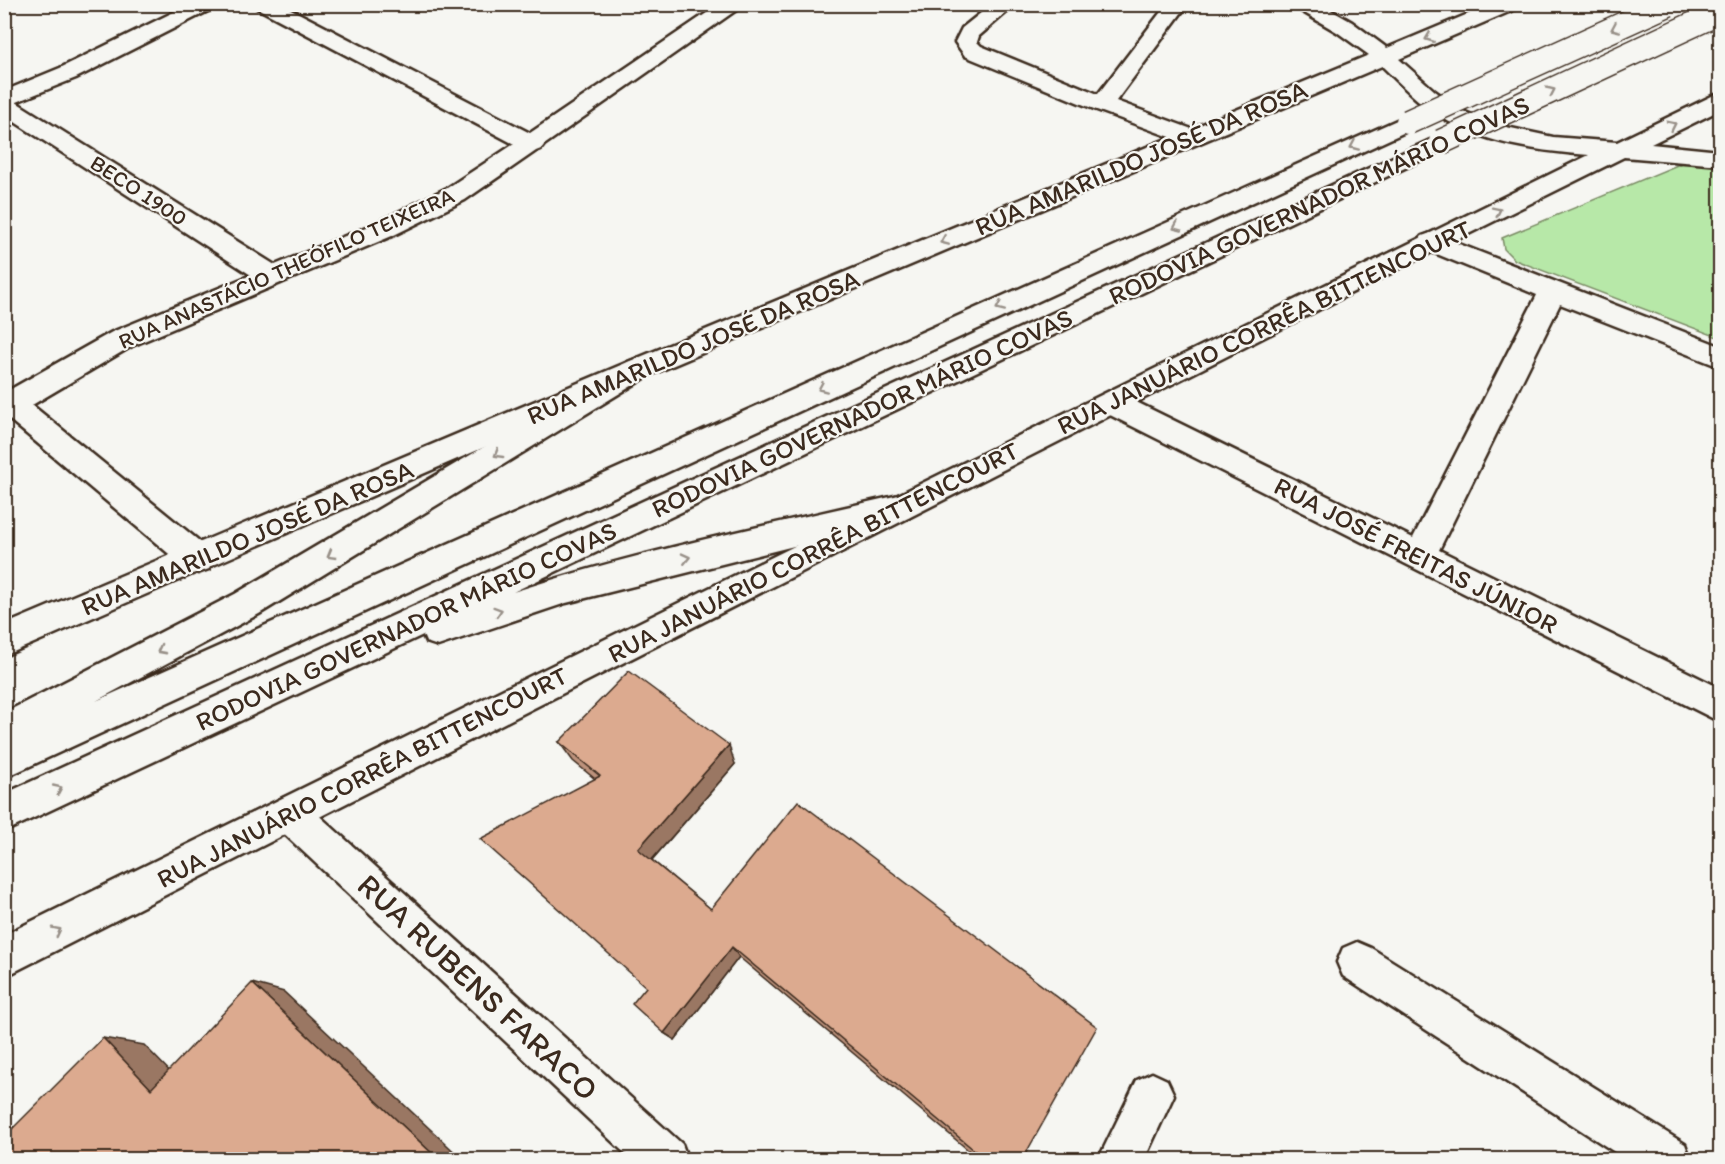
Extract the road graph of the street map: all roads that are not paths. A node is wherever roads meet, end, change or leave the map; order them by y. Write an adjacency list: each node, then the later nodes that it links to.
1 (207, 4): 12 (main road)
2 (264, 4): 17 (main road)
3 (735, 4): 17 (main road, RUA ANASTÁCIO THEÓFILO TEIXEIRA)
4 (1006, 4): 14 (main road)
5 (1178, 4): 14 (main road)
6 (1511, 4): 10 (main road, RUA AMARILDO JOSÉ DA ROSA, one-way to 10)
7 (1668, 4): 34 (main road, RODOVIA GOVERNADOR MÁRIO COVAS, one-way to 34, bridge)
8 (1304, 5): 10 (main road); 11 (main road)
9 (1720, 12): 31 (main road, RODOVIA GOVERNADOR MÁRIO COVAS, one-way to 9, bridge)
10 (1384, 56): 11 (main road, RUA AMARILDO JOSÉ DA ROSA); 18 (main road)
11 (1348, 72): 16 (main road, RUA AMARILDO JOSÉ DA ROSA)
12 (4, 99)
13 (1720, 101): 18 (main road, RUA JANUÁRIO CORRÊA BITTENCOURT, one-way to 13)
14 (1102, 104): 16 (main road)
15 (4, 105): 21 (main road, BECO 1900)
16 (1192, 137): 24 (main road, RUA AMARILDO JOSÉ DA ROSA, one-way to 24)
17 (533, 144): 21 (main road, RUA ANASTÁCIO THEÓFILO TEIXEIRA)
18 (1623, 149): 19 (main road); 20 (main road, RUA JANUÁRIO CORRÊA BITTENCOURT, one-way to 18)
19 (1720, 158)
20 (1431, 242): 22 (main road); 26 (main road, RUA JANUÁRIO CORRÊA BITTENCOURT)
21 (273, 276): 25 (main road, RUA ANASTÁCIO THEÓFILO TEIXEIRA)
22 (1553, 290): 23 (main road); 28 (main road)
23 (1720, 357)
24 (638, 369): 29 (main road, RUA AMARILDO JOSÉ DA ROSA); 33 (main road, one-way to 33)
25 (8, 401): 29 (main road)
26 (1112, 403): 27 (main road, RUA JANUÁRIO CORRÊA BITTENCOURT); 28 (main road, RUA JOSÉ FREITAS JÚNIOR)
27 (899, 508): 31 (main road, one-way to 27); 36 (main road, RUA JANUÁRIO CORRÊA BITTENCOURT)
28 (1420, 556): 32 (main road, RUA JOSÉ FREITAS JÚNIOR)
29 (198, 559): 30 (main road, RUA AMARILDO JOSÉ DA ROSA)
30 (4, 641)
31 (303, 675): 35 (main road, RODOVIA GOVERNADOR MÁRIO COVAS, one-way to 31)
32 (1720, 706)
33 (4, 732)
34 (4, 760)
35 (4, 813)
36 (290, 814): 37 (main road, RUA JANUÁRIO CORRÊA BITTENCOURT, one-way to 36); 40 (main road, RUA RUBENS FARACO)
37 (4, 957)
38 (1357, 962): 42 (main road)
39 (1152, 1095): 41 (main road)
40 (666, 1160)
41 (1120, 1160)
42 (1669, 1160)

